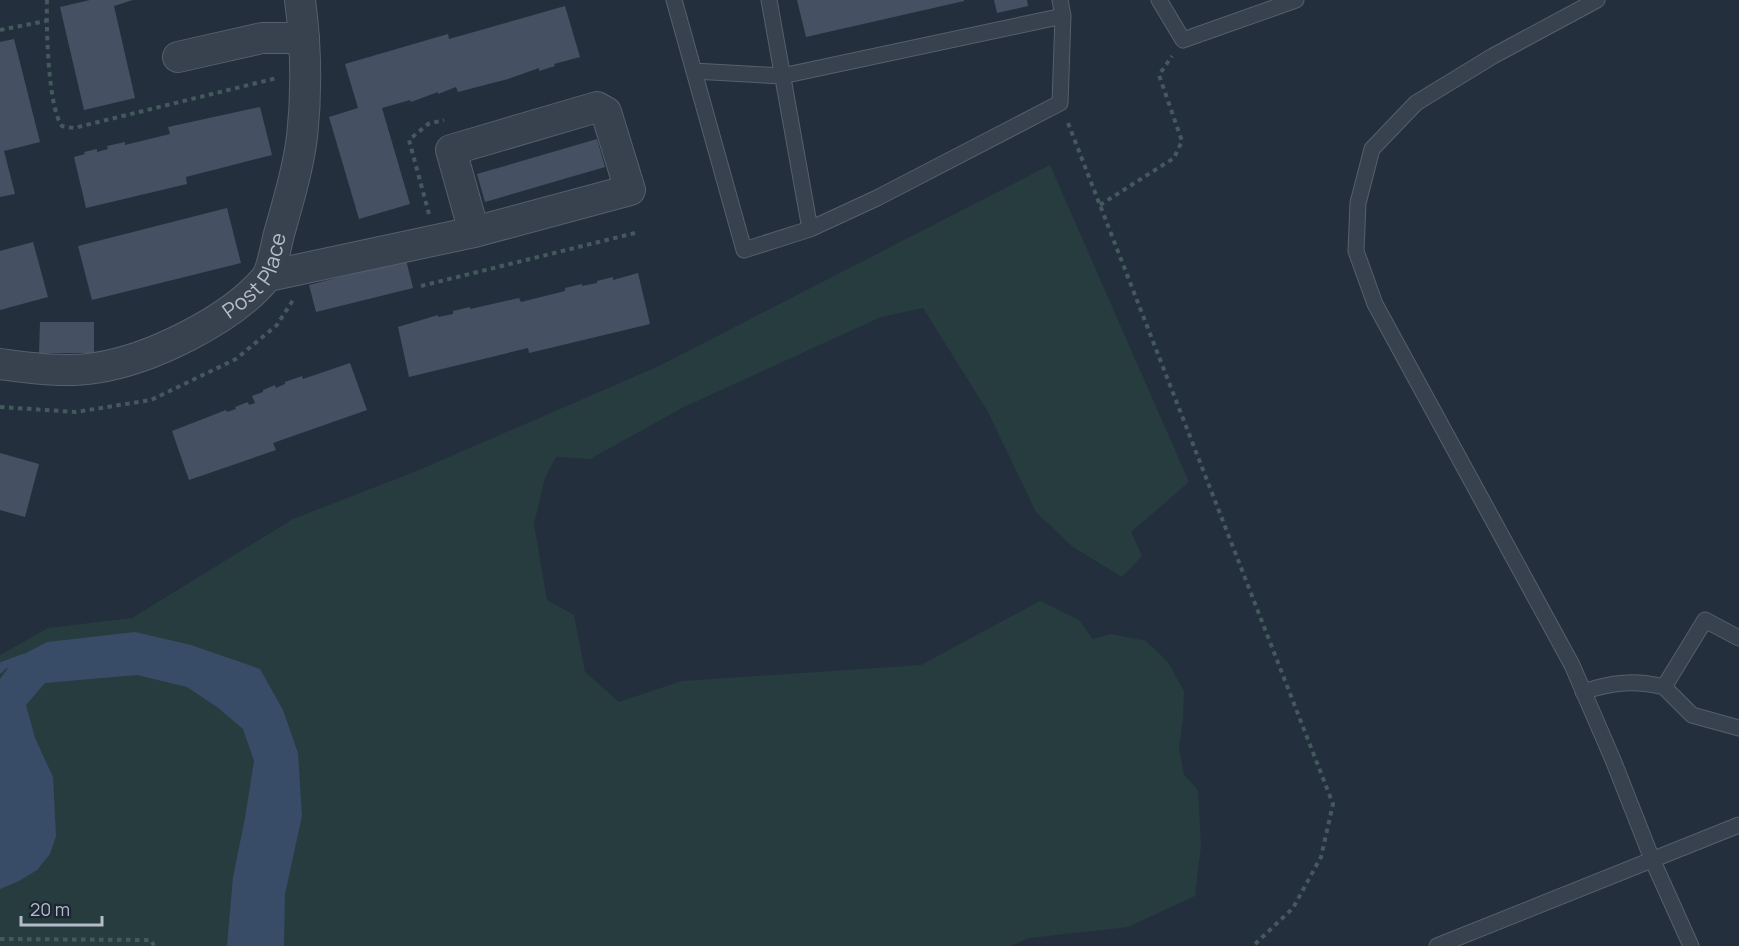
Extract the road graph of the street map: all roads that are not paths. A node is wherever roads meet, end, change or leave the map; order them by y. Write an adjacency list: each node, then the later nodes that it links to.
1 (300, 0): 9 (street, Post Place)
2 (674, 0): 11 (lane)
3 (769, 0): 12 (lane)
4 (1060, 0): 8 (lane)
5 (1159, 0): 6 (lane)
6 (1296, 0)
7 (1597, 0): 19 (lane)
8 (1063, 16): 12 (lane); 13 (lane)
9 (304, 38): 10 (street); 15 (street, Post Place)
10 (178, 57)
11 (694, 71): 12 (lane); 13 (lane)
12 (782, 76): 13 (lane)
13 (810, 229)
14 (474, 232): 14 (street); 15 (street)
15 (268, 276): 16 (street, Post Place)
16 (0, 364)
17 (1739, 638): 18 (lane)
18 (1664, 687): 19 (lane); 20 (lane)
19 (1583, 692): 22 (lane)
20 (1739, 728)
21 (1739, 825): 22 (lane)
22 (1652, 859): 23 (lane); 24 (lane)
23 (1437, 946)
24 (1691, 946)

